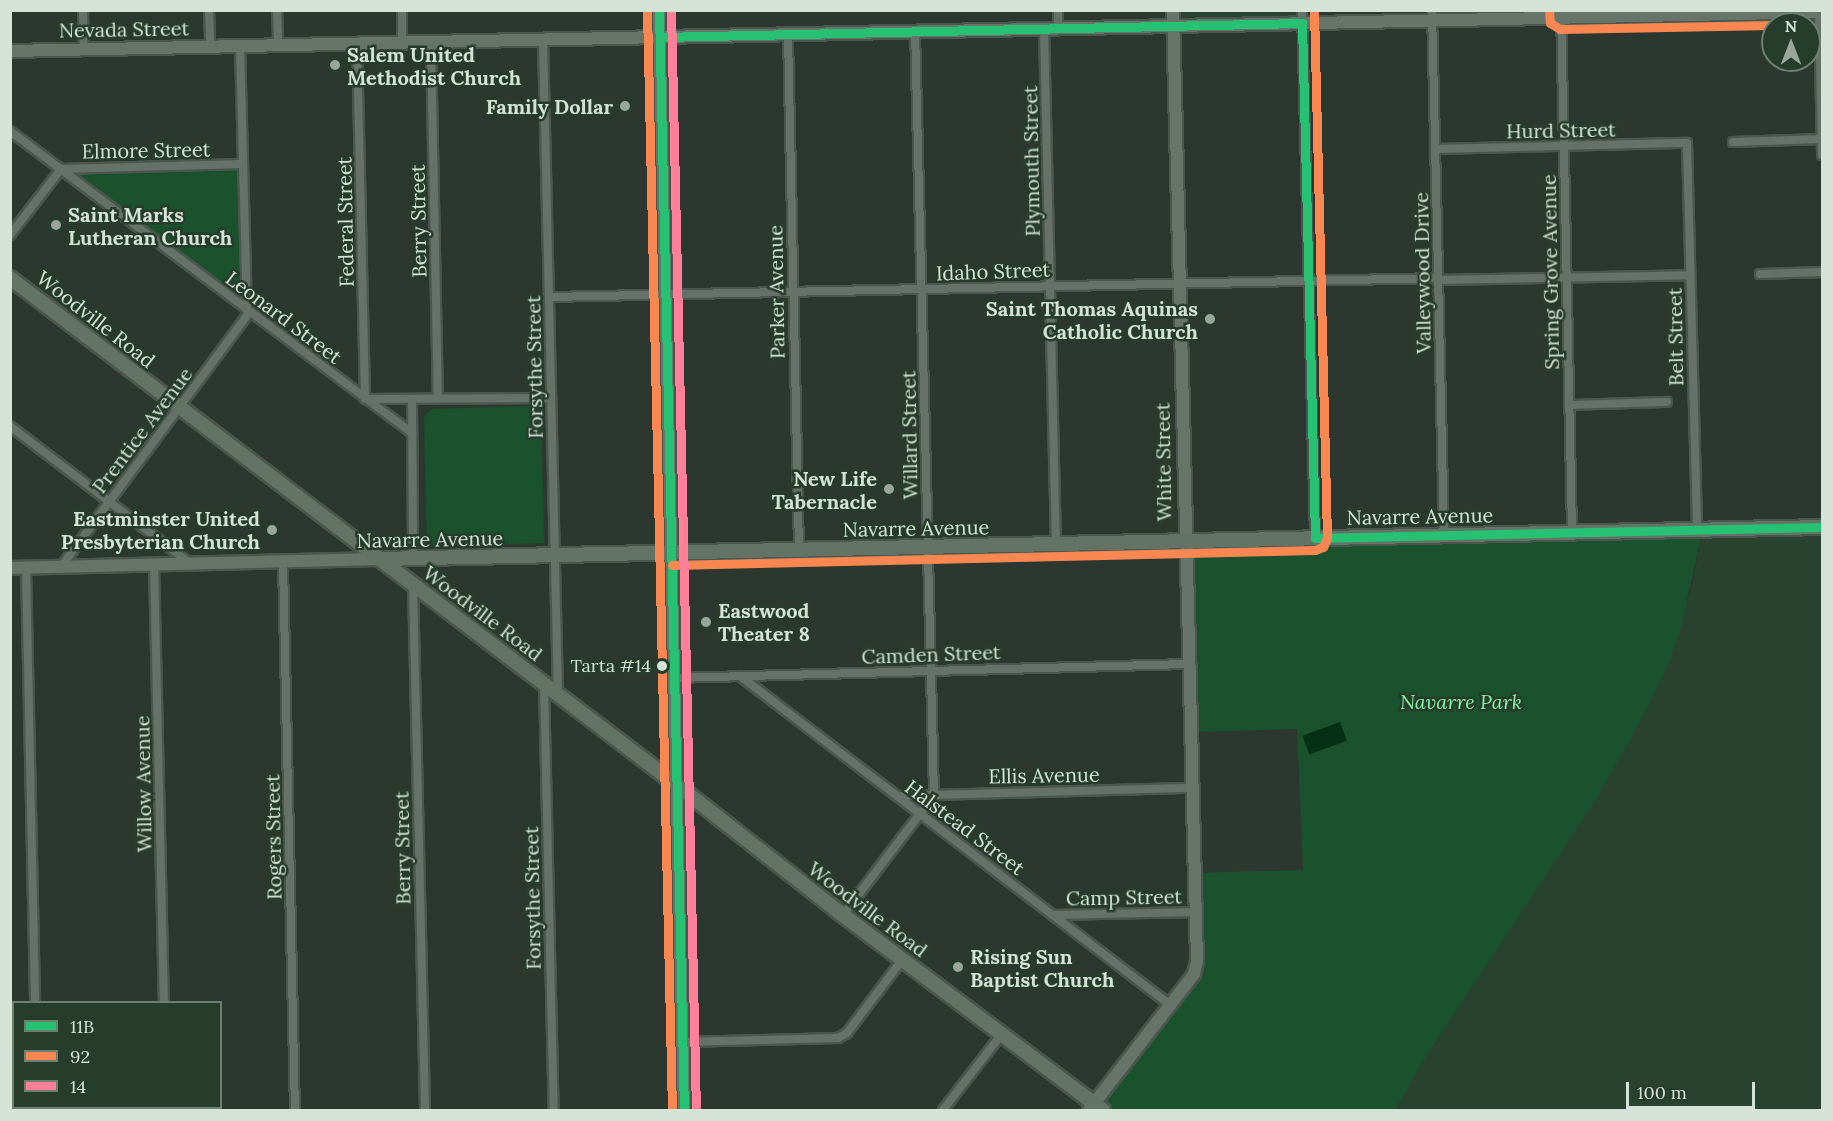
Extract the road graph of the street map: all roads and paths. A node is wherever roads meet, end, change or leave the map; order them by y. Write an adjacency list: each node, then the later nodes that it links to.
1 (83, 10): 25 (street)
2 (210, 10): 24 (street)
3 (277, 10): 22 (street)
4 (402, 10): 20 (street)
5 (659, 10): 17 (street)
6 (1058, 10): 14 (street)
7 (1173, 10): 12 (street, White Street)
8 (1820, 11): 9 (street, Nevada Street); 28 (street)
9 (1561, 14): 10 (street, Nevada Street); 31 (street, Spring Grove Avenue)
10 (1432, 15): 11 (street, Nevada Street); 32 (street, Valleywood Drive)
11 (1302, 17): 12 (street, Nevada Street); 43 (street)
12 (1173, 26): 14 (street, Nevada Street); 44 (street, White Street)
13 (1044, 28): 14 (street, Nevada Street); 15 (street, Nevada Street); 45 (street, Plymouth Street)
14 (1058, 28)
15 (915, 31): 16 (street, Nevada Street); 46 (street, Willard Street)
16 (788, 34): 17 (street, Nevada Street); 47 (street, Parker Avenue)
17 (660, 37): 18 (street, Nevada Street); 48 (street)
18 (543, 39): 19 (street, Nevada Street); 49 (street, Forsythe Street)
19 (431, 42): 20 (street, Nevada Street); 54 (street, Berry Street)
20 (402, 43): 21 (street, Nevada Street)
21 (357, 44): 22 (street, Nevada Street); 52 (street, Federal Street)
22 (278, 45): 23 (street, Nevada Street)
23 (240, 46): 24 (street, Nevada Street); 34 (street)
24 (210, 47): 25 (street, Nevada Street)
25 (84, 50): 26 (street, Nevada Street)
26 (10, 51)
27 (10, 131): 35 (street, Leonard Street)
28 (1822, 140): 29 (street); 33 (street)
29 (1733, 142)
30 (1687, 143): 31 (street, Hurd Street); 39 (street, Belt Street)
31 (1564, 146): 32 (street, Hurd Street); 40 (street, Spring Grove Avenue)
32 (1436, 149): 42 (street, Valleywood Drive)
33 (1822, 155)
34 (243, 164): 35 (street, Elmore Street); 50 (street)
35 (61, 169): 36 (street, Elmore Street); 50 (street, Leonard Street)
36 (10, 235)
37 (1822, 272): 38 (street)
38 (1760, 274)
39 (1690, 275): 40 (street, Idaho Street); 62 (street, Belt Street)
40 (1567, 277): 42 (street, Idaho Street); 56 (street, Spring Grove Avenue)
41 (10, 278): 57 (main road, Woodville Road)
42 (1438, 279): 43 (street, Idaho Street); 64 (street, Valleywood Drive)
43 (1309, 280): 44 (street, Idaho Street); 65 (street)
44 (1178, 282): 45 (street, Idaho Street); 66 (street, White Street)
45 (1050, 285): 46 (street, Idaho Street); 67 (street, Plymouth Street)
46 (922, 290): 47 (street, Idaho Street); 68 (street, Willard Street)
47 (792, 292): 48 (street, Idaho Street); 69 (street, Parker Avenue)
48 (666, 296): 49 (street, Idaho Street); 70 (street)
49 (549, 297): 51 (street, Forsythe Street)
50 (249, 311): 52 (street, Leonard Street); 57 (street, Prentice Avenue)
51 (551, 398): 54 (street); 71 (street, Forsythe Street)
52 (366, 399): 53 (street); 59 (street, Leonard Street)
53 (412, 399): 54 (street); 59 (street)
54 (438, 399)
55 (1667, 402): 56 (street)
56 (1569, 405): 63 (street, Spring Grove Avenue)
57 (179, 408): 60 (street, Prentice Avenue); 73 (main road, Woodville Road)
58 (10, 426): 60 (street)
59 (412, 433): 72 (street)
60 (109, 501): 75 (street); 77 (street, Prentice Avenue)
61 (1822, 527): 62 (main road, Navarre Avenue)
62 (1696, 529): 63 (main road, Navarre Avenue)
63 (1572, 532): 64 (main road, Navarre Avenue)
64 (1444, 535): 65 (main road, Navarre Avenue)
65 (1315, 538): 66 (main road, Navarre Avenue)
66 (1185, 541): 67 (main road, Navarre Avenue); 81 (street, White Street)
67 (1056, 544): 68 (main road, Navarre Avenue)
68 (928, 547): 69 (main road, Navarre Avenue); 82 (street, Willard Street)
69 (799, 550): 70 (main road, Navarre Avenue)
70 (672, 553): 71 (main road, Navarre Avenue); 84 (street)
71 (554, 555): 72 (main road, Navarre Avenue); 86 (street, Forsythe Street)
72 (413, 559): 73 (main road, Navarre Avenue)
73 (380, 560): 74 (street, Navarre Avenue); 80 (main road, Woodville Road)
74 (283, 562): 75 (street, Navarre Avenue); 102 (street, Rogers Street)
75 (191, 564): 76 (street, Navarre Avenue)
76 (154, 565): 77 (street, Navarre Avenue); 97 (street, Willow Avenue)
77 (61, 567): 79 (street, Navarre Avenue)
78 (10, 568): 79 (street, Navarre Avenue)
79 (26, 568): 96 (street)
80 (412, 584): 85 (main road, Woodville Road); 103 (street, Berry Street)
81 (1189, 664): 82 (street, Camden Street); 88 (street, White Street)
82 (931, 671): 83 (street, Camden Street); 89 (street, Willard Street)
83 (740, 676): 84 (street, Camden Street); 90 (street, Halstead Street)
84 (674, 678): 87 (street)
85 (544, 684): 86 (main road, Woodville Road); 104 (street, Forsythe Street)
86 (558, 695): 87 (main road, Woodville Road)
87 (677, 785): 93 (main road, Woodville Road); 100 (street)
88 (1192, 788): 89 (street, Ellis Avenue); 92 (street, White Street)
89 (934, 795): 90 (street, Ellis Avenue); 91 (street)
90 (897, 796): 91 (street, Halstead Street)
91 (920, 814): 93 (street); 94 (street, Halstead Street)
92 (1196, 912): 94 (street, Camp Street); 98 (street, White Street)
93 (843, 915): 95 (main road, Woodville Road)
94 (1053, 915): 98 (street, Halstead Street)
95 (902, 960): 99 (main road, Woodville Road); 100 (street)
96 (35, 1001)
97 (164, 1001)
98 (1169, 1004): 101 (street, White Street)
99 (1000, 1035): 101 (main road, Woodville Road); 106 (street)
100 (682, 1042): 105 (street)
101 (1095, 1108)
102 (296, 1110)
103 (425, 1110)
104 (554, 1110)
105 (684, 1110)
106 (943, 1110)

